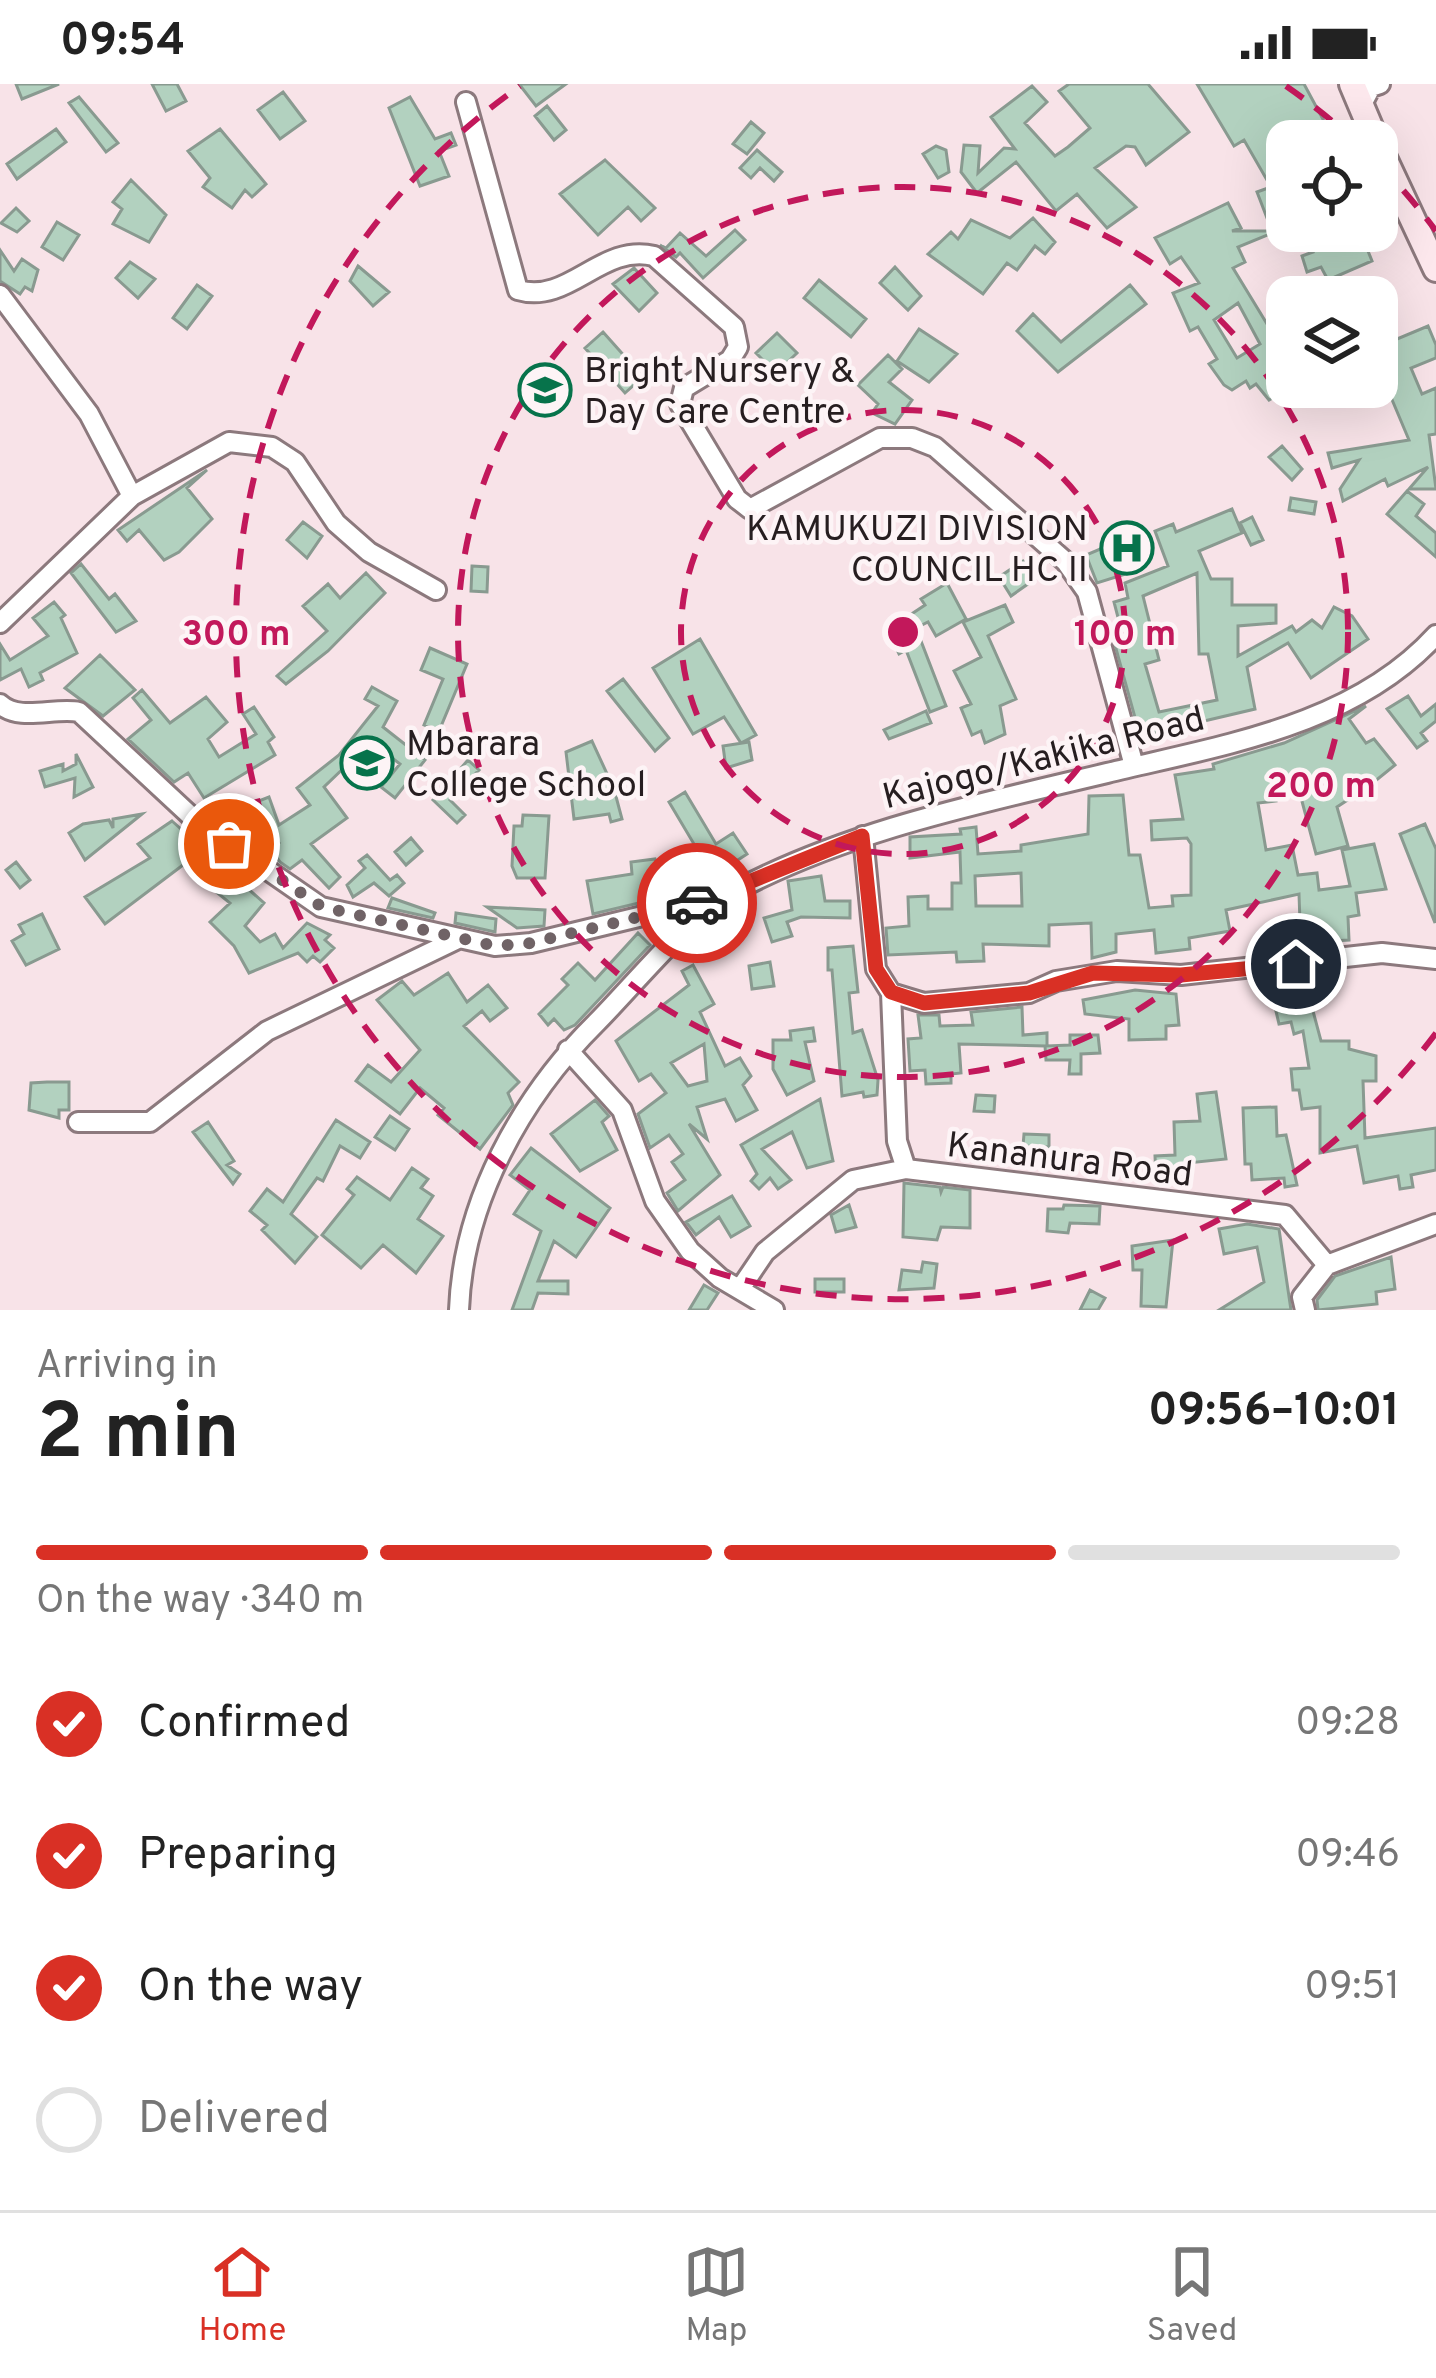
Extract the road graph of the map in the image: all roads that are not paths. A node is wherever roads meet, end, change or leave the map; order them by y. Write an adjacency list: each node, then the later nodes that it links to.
1 (1380, 84): 2 (street)
2 (1356, 95)
3 (466, 102): 12 (street)
4 (1398, 187): 5 (street)
5 (1436, 269)
6 (0, 295): 7 (street)
7 (132, 496): 8 (street); 9 (street)
8 (436, 590)
9 (0, 623)
10 (1436, 635): 12 (street, Kajogo/Kakika Road)
11 (0, 704): 15 (street)
12 (1133, 766): 13 (street, Kajogo/Kakika Road)
13 (862, 836): 14 (street, Kajogo/Kakika Road); 17 (street, Kananura Road)
14 (722, 897): 15 (street); 18 (street, Kajogo/Kakika Road)
15 (460, 938): 19 (street)
16 (1436, 959): 17 (street)
17 (891, 992): 20 (street, Kananura Road)
18 (568, 1050): 23 (street); 24 (street, Kajogo/Kakika Road)
19 (77, 1122)
20 (906, 1168): 22 (street, Kananura Road); 23 (street)
21 (1436, 1225): 22 (street)
22 (1327, 1264): 26 (street)
23 (740, 1289): 25 (street)
24 (459, 1310)
25 (774, 1310)
26 (1304, 1310)

